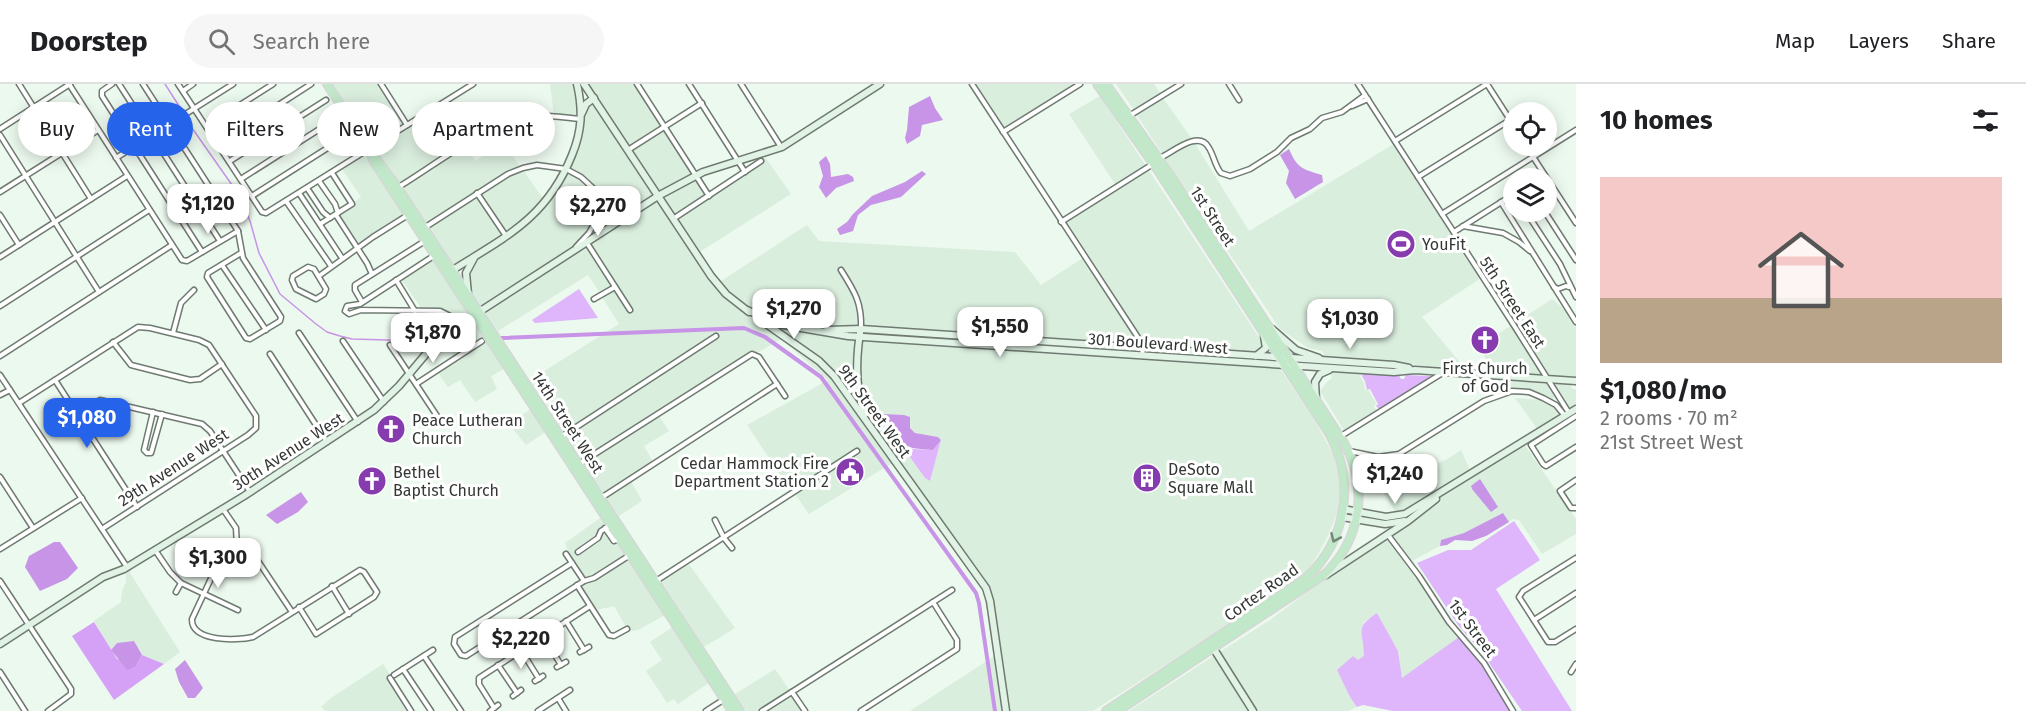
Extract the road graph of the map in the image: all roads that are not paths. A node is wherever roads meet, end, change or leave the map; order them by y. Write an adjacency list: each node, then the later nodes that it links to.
1 (19, 84): 33 (street)
2 (70, 84): 34 (street); 57 (street)
3 (112, 84): 35 (street)
4 (119, 84): 36 (street)
5 (143, 84): 37 (street)
6 (178, 84): 28 (street)
7 (193, 84): 28 (street)
8 (233, 84): 44 (street)
9 (273, 84): 38 (street)
10 (311, 84): 39 (street)
11 (327, 84): 40 (main road, 14th Street West)
12 (381, 84): 53 (street)
13 (472, 84): 41 (street)
14 (577, 84): 42 (main road)
15 (584, 84): 29 (main road, 9th Street West)
16 (637, 84): 54 (street)
17 (689, 84): 43 (street)
18 (741, 84): 64 (street)
19 (880, 84): 64 (main road, 30th Avenue West)
20 (972, 84): 61 (street)
21 (1080, 84): 61 (street)
22 (1099, 84): 48 (main road); 82 (main road, 1st Street)
23 (1106, 84): 48 (main road, 1st Street)
24 (1181, 84): 48 (street)
25 (1229, 84): 32 (street)
26 (1358, 84): 30 (street, 5th Street East)
27 (1487, 84): 45 (street); 63 (street)
28 (183, 91): 44 (street)
29 (593, 97): 42 (main road); 47 (main road); 65 (main road, 9th Street West)
30 (1366, 97): 63 (street, 5th Street East); 82 (street)
31 (326, 100): 80 (street)
32 (1239, 100)
33 (30, 102)
34 (41, 102)
35 (108, 102)
36 (131, 102)
37 (155, 102)
38 (245, 102)
39 (283, 102)
40 (339, 102)
41 (444, 102)
42 (581, 103): 47 (main road)
43 (702, 103): 54 (street); 79 (street)
44 (195, 108): 51 (street)
45 (1503, 109)
46 (555, 116): 47 (street)
47 (582, 116): 83 (main road)
48 (1129, 116): 82 (main road, 1st Street)
49 (18, 117): 55 (street)
50 (412, 122): 53 (street)
51 (205, 123)
52 (1503, 124): 89 (street)
53 (407, 125): 56 (street)
54 (665, 128): 65 (street); 86 (street)
55 (0, 129)
56 (400, 129)
57 (98, 130): 60 (street); 78 (street)
58 (1576, 130): 77 (street)
59 (317, 131): 90 (street)
60 (95, 132)
61 (1003, 132): 112 (street)
62 (0, 135): 87 (street)
63 (1395, 141): 89 (street, 5th Street East)
64 (782, 147): 79 (main road, 30th Avenue West)
65 (628, 150): 98 (main road, 9th Street West)
66 (317, 155): 97 (street)
67 (57, 156): 87 (street)
68 (64, 156): 100 (street)
69 (119, 156): 78 (street)
70 (141, 156): 129 (street)
71 (165, 156): 123 (street)
72 (190, 156): 120 (street)
73 (226, 156): 80 (street)
74 (358, 156): 84 (street)
75 (372, 156): 93 (main road, 14th Street West)
76 (449, 156): 93 (street)
77 (1533, 157): 106 (street); 116 (street)
78 (116, 158): 88 (street)
79 (738, 160): 85 (street); 86 (main road, 30th Avenue West)
80 (230, 161): 90 (street)
81 (761, 161): 85 (street)
82 (1156, 161): 112 (street); 161 (main road, 1st Street); 161 (main road, 1st Street)
83 (566, 169): 96 (street); 103 (street); 122 (main road)
84 (332, 172): 91 (street); 105 (street)
85 (745, 172): 99 (street)
86 (696, 175): 98 (main road, 30th Avenue West); 99 (street)
87 (25, 176): 94 (street); 111 (street)
88 (127, 176): 100 (street); 104 (street)
89 (1418, 177): 106 (street, 5th Street East)
90 (241, 179): 97 (street)
91 (319, 181): 92 (street); 105 (street)
92 (308, 188): 95 (street); 109 (street)
93 (395, 189): 108 (main road, 14th Street West); 119 (main road, 14th Street West)
94 (0, 192)
95 (299, 193): 101 (street); 117 (street)
96 (477, 193): 119 (street); 122 (street)
97 (252, 196): 101 (street)
98 (658, 196): 110 (main road, 9th Street West); 115 (main road, 30th Avenue West)
99 (709, 196): 110 (street)
100 (91, 199): 111 (street)
101 (286, 201): 140 (street)
102 (1501, 202): 118 (street); 132 (street)
103 (604, 205): 115 (street); 134 (street, 30th Avenue West)
104 (149, 210): 127 (street); 136 (street)
105 (337, 214): 109 (street); 128 (street)
106 (1442, 214): 121 (street, 5th Street East)
107 (0, 215): 126 (street)
108 (408, 215): 119 (main road, 14th Street West); 128 (street)
109 (331, 218): 117 (street)
110 (673, 219): 157 (main road, 9th Street West)
111 (55, 222): 126 (street); 136 (street)
112 (1061, 222): 172 (street)
113 (1533, 222): 148 (street)
114 (1551, 222): 138 (street)
115 (617, 223): 125 (main road, 30th Avenue West)
116 (1576, 223)
117 (320, 224): 137 (street)
118 (1463, 226): 121 (street); 132 (street)
119 (422, 230): 124 (main road, 14th Street West); 131 (main road, 14th Street West)
120 (238, 231): 123 (street); 130 (street)
121 (1454, 232): 185 (street, 5th Street East)
122 (506, 236): 133 (main road)
123 (220, 241): 129 (street)
124 (425, 241): 131 (main road, 14th Street West); 143 (street)
125 (587, 243): 134 (main road, 30th Avenue West); 146 (street)
126 (19, 245): 135 (street)
127 (172, 245): 129 (street); 150 (street)
128 (358, 248): 137 (street); 143 (street)
129 (202, 252)
130 (241, 253): 139 (street); 163 (street)
131 (437, 253): 142 (main road, 14th Street West); 145 (street)
132 (1533, 253): 147 (street)
133 (476, 255): 142 (main road); 151 (main road)
134 (569, 255): 159 (main road, 30th Avenue West)
135 (0, 257)
136 (77, 257): 150 (street); 155 (street)
137 (342, 258): 140 (street)
138 (1576, 260)
139 (222, 265): 163 (street); 163 (street)
140 (331, 266): 144 (street)
141 (841, 270): 166 (street)
142 (450, 272): 151 (main road, 14th Street West); 159 (main road, 14th Street West)
143 (372, 274): 154 (street)
144 (319, 276): 144 (street)
145 (396, 280): 154 (street); 158 (street)
146 (615, 287): 153 (street); 156 (street)
147 (1553, 287): 148 (street); 162 (street)
148 (1570, 288): 152 (street)
149 (194, 290): 164 (street)
150 (99, 292): 174 (street)
151 (468, 294): 159 (main road, 14th Street West)
152 (1576, 297)
153 (594, 298)
154 (362, 302): 158 (street)
155 (0, 306)
156 (630, 310)
157 (747, 310): 166 (main road, 301 Boulevard West); 192 (main road, 9th Street West)
158 (415, 311): 160 (street)
159 (476, 313): 183 (main road, 30th Avenue West); 208 (main road, 14th Street West)
160 (450, 316)
161 (1261, 322): 175 (main road); 176 (main road, 1st Street); 177 (main road)
162 (1576, 322)
163 (266, 330)
164 (173, 333): 170 (street); 178 (street)
165 (299, 333): 205 (street)
166 (860, 333): 172 (main road, 301 Boulevard West); 190 (main road)
167 (716, 336): 208 (street)
168 (343, 341): 197 (street)
169 (482, 341): 188 (street)
170 (113, 342): 178 (street); 186 (street)
171 (390, 345): 183 (street)
172 (1143, 352): 175 (main road, 301 Boulevard West); 176 (main road, 301 Boulevard West)
173 (270, 354): 210 (street)
174 (0, 356)
175 (1256, 356): 176 (main road, 301 Boulevard West)
176 (1285, 360): 177 (main road); 179 (main road, 1st Street); 209 (main road)
177 (1328, 361): 181 (main road)
178 (222, 364): 212 (street, 29th Avenue West)
179 (1294, 366): 180 (main road); 196 (main road, 1st Street)
180 (1340, 368): 181 (main road); 196 (main road)
181 (1415, 370): 182 (main road)
182 (1444, 372): 185 (main road); 209 (street)
183 (408, 373): 188 (street); 197 (main road, 30th Avenue West)
184 (0, 375): 191 (street)
185 (1548, 378): 187 (main road); 195 (street, 5th Street East)
186 (54, 380): 198 (street); 202 (street)
187 (1576, 381)
188 (416, 384): 206 (street)
189 (777, 384): 194 (street); 216 (street); 223 (street)
190 (858, 387): 192 (street); 207 (main road)
191 (10, 390): 193 (street); 198 (street)
192 (847, 393): 207 (main road, 9th Street West)
193 (0, 396)
194 (785, 396)
195 (1558, 396): 199 (street); 204 (street, 5th Street East)
196 (1316, 400): 209 (main road, 1st Street)
197 (384, 402): 205 (main road, 30th Avenue West)
198 (19, 403): 222 (street)
199 (1552, 403): 204 (street); 215 (street)
200 (1576, 409): 204 (main road)
201 (153, 412): 202 (street); 203 (street); 203 (street)
202 (77, 414): 224 (street)
203 (162, 414): 212 (street)
204 (1572, 416): 211 (street); 220 (main road)
205 (358, 422): 210 (main road, 30th Avenue West)
206 (443, 425)
207 (870, 425): 307 (main road, 9th Street West)
208 (558, 438): 216 (main road, 14th Street West)
209 (1337, 439): 213 (main road); 227 (main road, Cortez Road)
210 (327, 442): 221 (main road, 30th Avenue West)
211 (1576, 447)
212 (223, 451): 221 (street); 224 (street, 29th Avenue West)
213 (1348, 451): 215 (street); 219 (main road, Cortez Road)
214 (857, 452): 236 (street)
215 (1371, 456): 219 (street)
216 (576, 466): 223 (main road, 14th Street West); 232 (main road, 14th Street West)
217 (0, 477): 233 (street)
218 (1576, 480): 226 (street)
219 (1359, 485): 228 (main road, Cortez Road)
220 (1444, 491): 228 (main road); 229 (main road)
221 (250, 492): 225 (main road, 30th Avenue West)
222 (82, 498): 233 (street); 234 (street)
223 (601, 498): 253 (main road, 14th Street West)
224 (137, 507): 234 (street, 29th Avenue West)
225 (223, 508): 238 (street); 241 (main road, 30th Avenue West)
226 (1574, 509)
227 (1343, 513): 228 (main road); 273 (main road, Cortez Road, one-way to 273)
228 (1357, 515): 231 (main road); 249 (main road, Cortez Road)
229 (1414, 516): 231 (main road); 235 (main road)
230 (714, 520): 236 (street)
231 (1373, 522): 235 (main road)
232 (608, 527): 242 (street); 244 (main road, 14th Street West)
233 (33, 528): 240 (street)
234 (102, 529): 248 (street)
235 (1387, 534): 249 (main road); 310 (street, 1st Street)
236 (724, 538): 239 (street); 253 (street)
237 (210, 548): 245 (street)
238 (237, 548): 245 (street); 264 (street)
239 (732, 548)
240 (0, 549)
241 (155, 550): 248 (main road, 30th Avenue West); 252 (street)
242 (578, 552)
243 (566, 554): 247 (street)
244 (630, 554): 251 (street); 253 (main road, 14th Street West)
245 (222, 555): 258 (street)
246 (1576, 558): 266 (street)
247 (572, 563): 251 (street); 254 (street)
248 (127, 567): 268 (main road, 30th Avenue West)
249 (1318, 579): 273 (main road, Cortez Road)
250 (0, 581): 268 (street)
251 (584, 581): 254 (street)
252 (181, 583): 257 (street); 258 (street)
253 (653, 583): 284 (main road, 14th Street West); 286 (main road, 14th Street West)
254 (577, 585): 261 (street)
255 (332, 586): 262 (street); 265 (street); 265 (street)
256 (952, 590): 260 (street)
257 (176, 592)
258 (204, 593): 263 (street); 264 (street)
259 (1576, 594): 266 (street)
260 (933, 602): 288 (street); 306 (street)
261 (590, 606): 267 (street); 269 (street)
262 (299, 608): 264 (street); 265 (street)
263 (238, 610)
264 (292, 612)
265 (349, 614)
266 (1534, 620): 270 (street)
267 (566, 621): 271 (street); 276 (street)
268 (30, 625): 272 (main road, 30th Avenue West); 295 (street)
269 (627, 629)
270 (1576, 629)
271 (543, 636): 275 (street); 280 (street)
272 (0, 644)
273 (1211, 646): 293 (main road, Cortez Road); 309 (main road)
274 (433, 650): 277 (street)
275 (521, 650): 279 (street); 285 (street)
276 (584, 650)
277 (424, 656): 281 (street); 298 (street)
278 (1576, 664): 283 (street)
279 (498, 665): 289 (street); 292 (street)
280 (561, 665)
281 (404, 669): 296 (street); 297 (street)
282 (0, 672): 294 (street)
283 (1571, 672)
284 (715, 673): 286 (street); 303 (main road, 14th Street West)
285 (539, 679)
286 (712, 682): 291 (main road, 14th Street West)
287 (570, 690): 290 (street)
288 (792, 692): 304 (street); 305 (street)
289 (517, 693)
290 (558, 698): 299 (street); 300 (street)
291 (724, 699): 301 (street); 302 (main road, 14th Street West)
292 (494, 708)
293 (1118, 709): 308 (main road, Cortez Road)
294 (26, 711)
295 (48, 711)
296 (411, 711)
297 (431, 711)
298 (461, 711)
299 (538, 711)
300 (566, 711)
301 (706, 711)
302 (732, 711)
303 (740, 711)
304 (762, 711)
305 (805, 711)
306 (861, 711)
307 (1006, 711)
308 (1106, 711)
309 (1253, 711)
310 (1512, 711)

